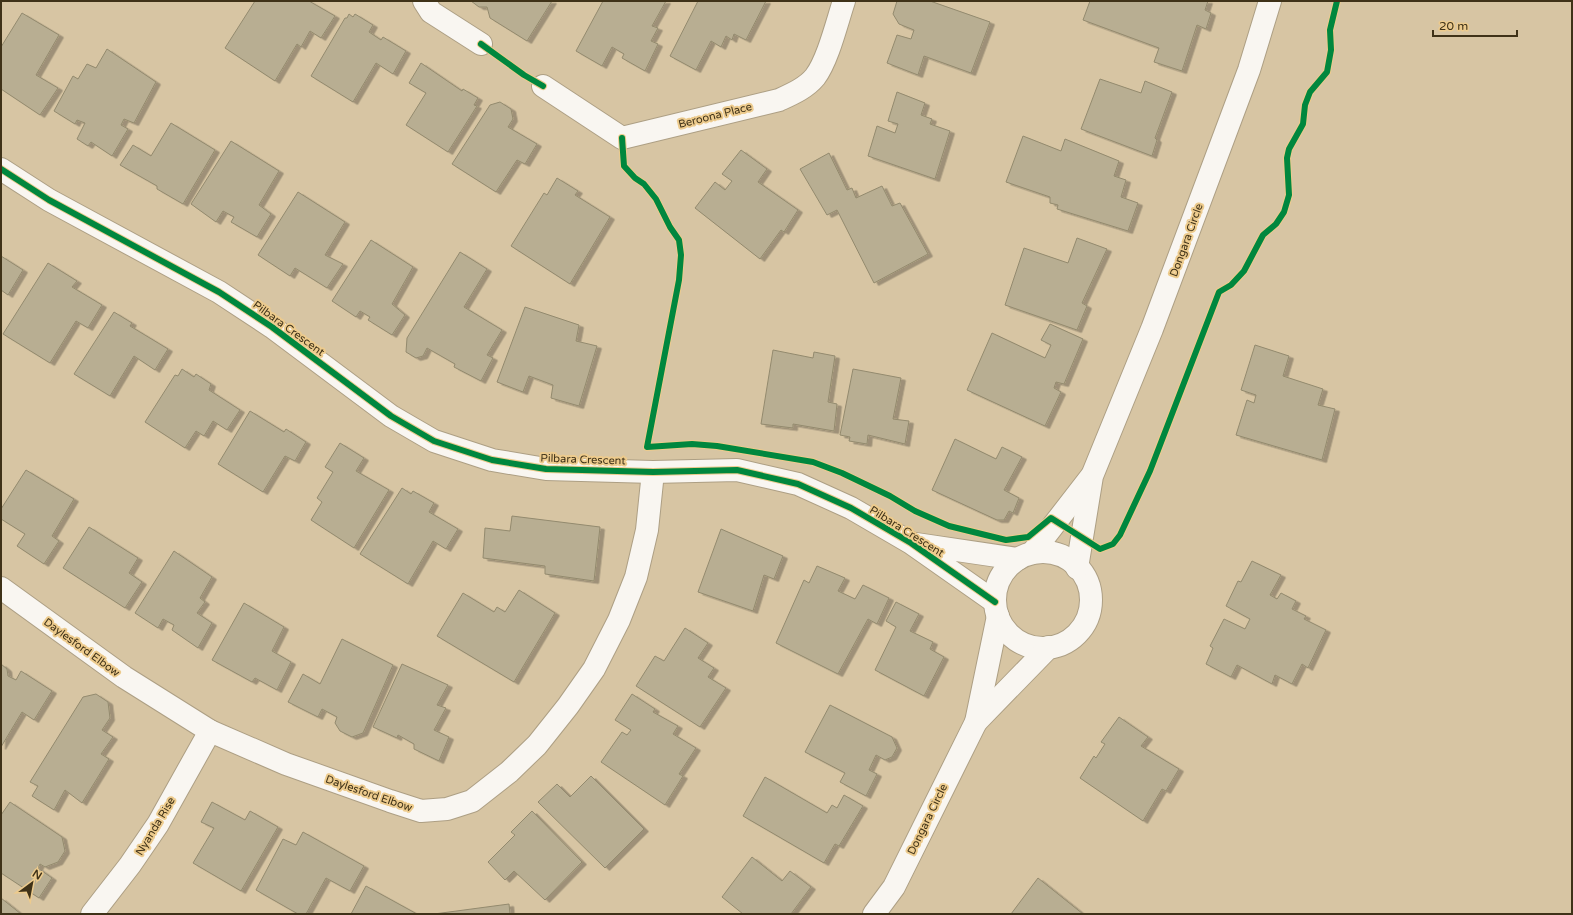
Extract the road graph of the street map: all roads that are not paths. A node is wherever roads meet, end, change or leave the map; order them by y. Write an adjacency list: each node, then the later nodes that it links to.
1 (844, 1): 5 (street, Beroona Place)
2 (1270, 1): 8 (street, Dongara Circle)
3 (427, 6): 4 (street)
4 (481, 44)
5 (543, 86)
6 (1, 169): 7 (street, Pilbara Crescent)
7 (653, 472): 9 (street, Pilbara Crescent); 16 (street, Daylesford Elbow)
8 (1092, 476): 10 (street, Dongara Circle); 11 (street, Dongara Circle)
9 (911, 543): 10 (street, Pilbara Crescent); 13 (street, Pilbara Crescent)
10 (1025, 556): 11 (street); 13 (street)
11 (1077, 568): 14 (street)
12 (1, 588): 16 (street, Daylesford Elbow)
13 (997, 609): 14 (street); 15 (street, Dongara Circle)
14 (1049, 647): 15 (street, Dongara Circle)
15 (976, 722): 18 (street, Dongara Circle)
16 (210, 731): 17 (street, Nyanda Rise)
17 (92, 914)
18 (874, 914)

